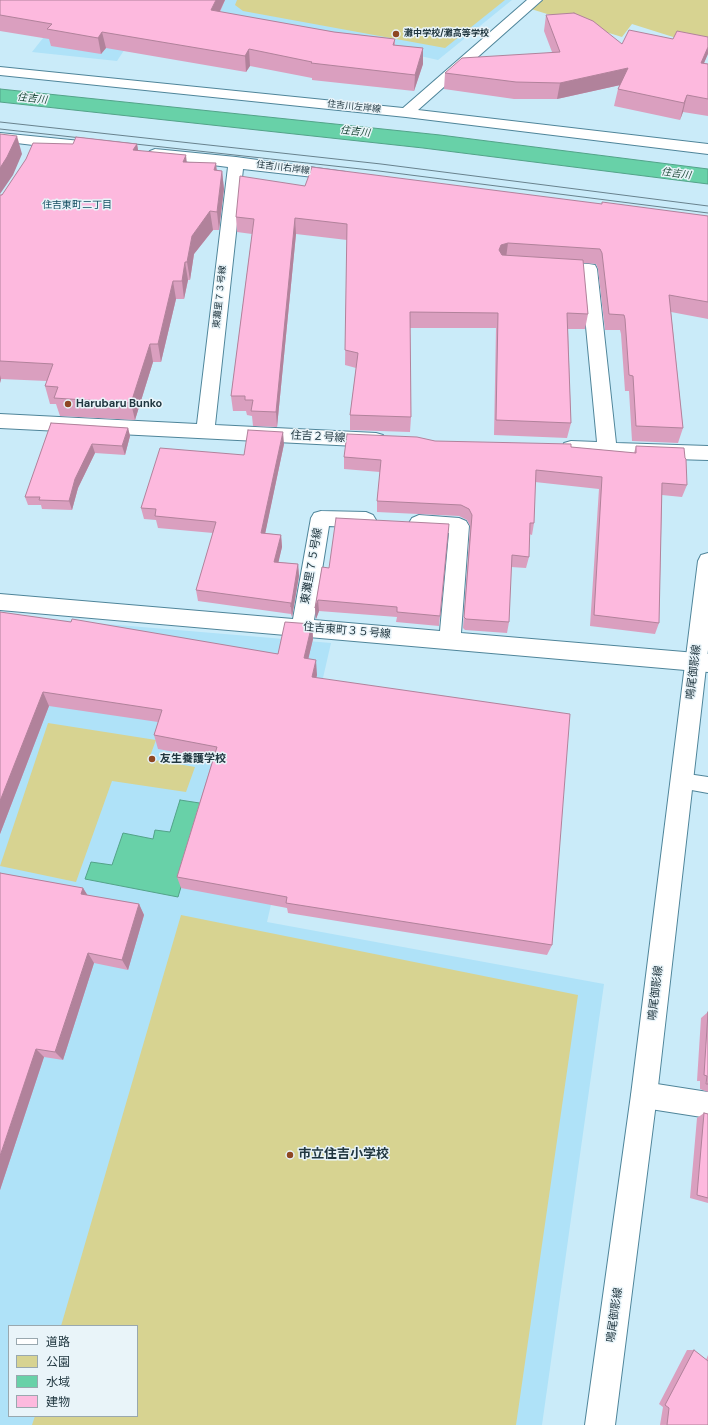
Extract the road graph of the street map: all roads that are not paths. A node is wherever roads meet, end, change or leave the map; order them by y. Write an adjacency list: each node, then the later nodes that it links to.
1 (535, 0): 3 (street)
2 (0, 71): 3 (street, 住吉川左岸線)
3 (406, 113): 7 (street, 住吉川左岸線)
4 (0, 137): 5 (street)
5 (37, 141): 6 (street); 9 (street)
6 (106, 148)
7 (708, 150)
8 (144, 152): 10 (street, 住吉川右岸線)
9 (31, 155)
10 (236, 162): 11 (street, 住吉川右岸線); 14 (street, 東灘里７３号線)
11 (352, 176)
12 (536, 267): 17 (street)
13 (0, 421): 14 (street, 住吉２号線)
14 (205, 432): 15 (street, 住吉２号線)
15 (394, 440)
16 (552, 447): 17 (street)
17 (607, 450): 18 (street)
18 (708, 453)
19 (708, 562): 23 (street, 鳴尾御影線)
20 (0, 602): 21 (street, 住吉東町３５号線)
21 (302, 627): 22 (street, 住吉東町３５号線); 22 (street, 東灘里７５号線)
22 (450, 640): 23 (street, 住吉東町３５号線)
23 (701, 662): 24 (street, 鳴尾御影線)
24 (681, 781): 25 (lane); 26 (street, 鳴尾御影線)
25 (708, 785)
26 (644, 1095): 27 (street); 28 (street, 鳴尾御影線)
27 (708, 1105)
28 (600, 1425)

